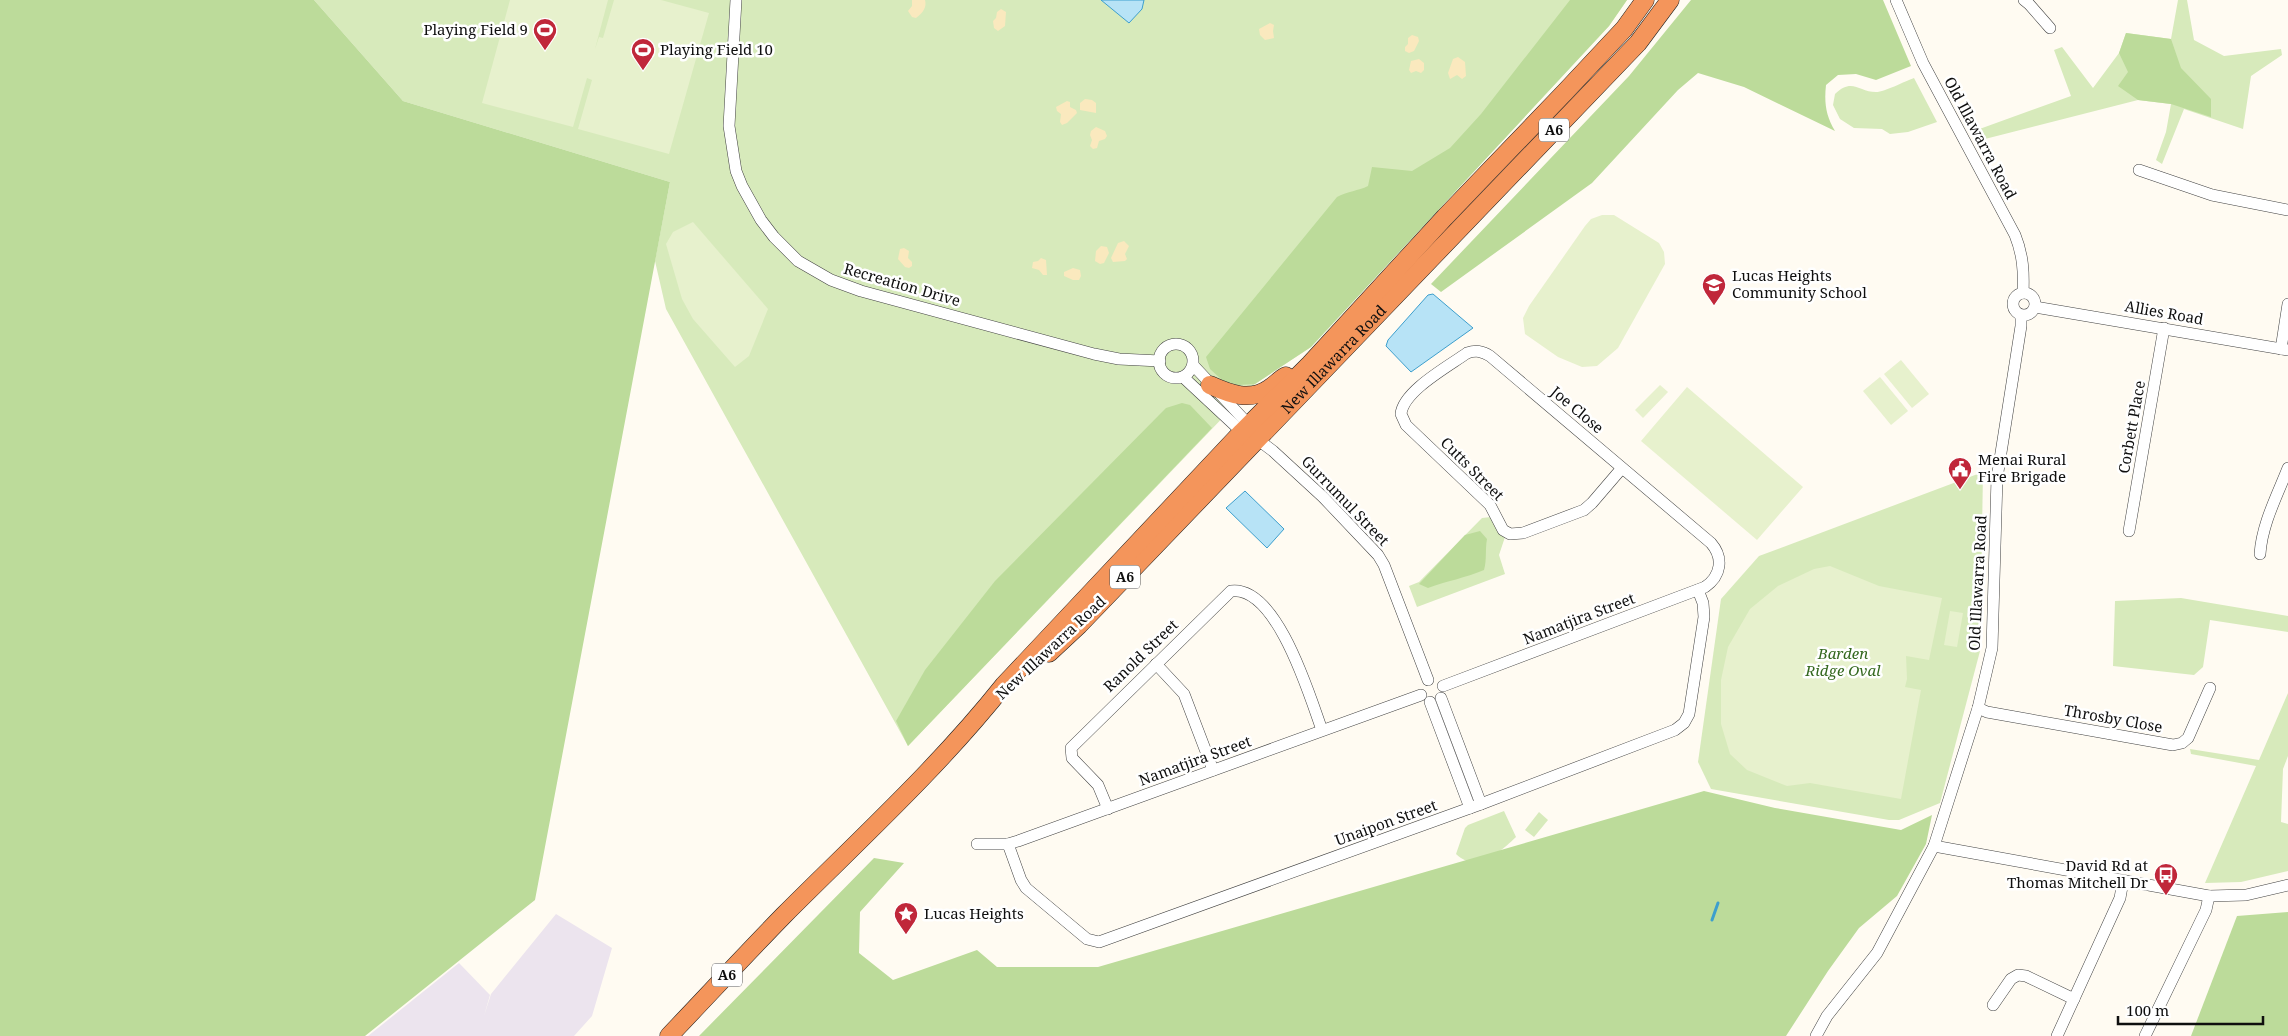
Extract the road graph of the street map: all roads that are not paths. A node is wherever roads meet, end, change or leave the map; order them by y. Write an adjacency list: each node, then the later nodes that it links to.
1 (736, 0): 15 (street, Recreation Drive)
2 (1645, 0): 16 (highway, New Illawarra Road / A6)
3 (1670, 0): 21 (highway, New Illawarra Road / A6)
4 (1896, 0): 9 (street, Old Illawarra Road)
5 (2024, 0): 6 (street)
6 (2050, 28)
7 (2140, 170): 8 (street)
8 (2288, 210)
9 (2023, 293): 11 (street); 12 (street)
10 (2288, 304): 14 (street)
11 (2035, 307): 12 (street); 13 (street, Allies Road)
12 (2021, 316): 33 (street, Old Illawarra Road)
13 (2164, 328): 14 (street, Allies Road); 24 (street, Corbett Place)
14 (2284, 350)
15 (1160, 361): 17 (street); 18 (street)
16 (1310, 364): 19 (highway); 21 (highway, New Illawarra Road / A6)
17 (1193, 365): 18 (street); 19 (street)
18 (1183, 377): 21 (street)
19 (1210, 385): 21 (street)
20 (1401, 414): 22 (street, Joe Close); 22 (street, Cutts Street)
21 (1249, 432): 29 (street, Gurrumul Street); 46 (highway, New Illawarra Road / A6)
22 (1622, 468): 26 (street, Joe Close)
23 (2288, 468): 25 (street)
24 (2129, 532)
25 (2260, 554)
26 (1719, 570): 27 (street, Namatjira Street)
27 (1698, 590): 31 (street, Namatjira Street); 36 (street, Unaipon Street)
28 (1156, 664): 34 (street, Ranold Street); 35 (street); 37 (street, Ranold Street)
29 (1428, 680): 31 (street); 32 (street)
30 (2210, 688): 33 (street, Throsby Close)
31 (1442, 692): 32 (street); 36 (street)
32 (1426, 699): 34 (street, Namatjira Street); 36 (street)
33 (1978, 708): 40 (street, Old Illawarra Road)
34 (1322, 730): 35 (street, Namatjira Street)
35 (1213, 770): 37 (street, Namatjira Street)
36 (1476, 806): 39 (street, Unaipon Street)
37 (1108, 809): 39 (street, Namatjira Street)
38 (977, 844): 39 (street, Namatjira Street)
39 (1008, 844)
40 (1934, 846): 41 (street); 47 (street, Old Illawarra Road)
41 (2123, 881): 43 (street); 44 (street)
42 (2288, 885): 43 (street)
43 (2209, 896): 49 (street)
44 (2074, 999): 45 (street); 48 (street)
45 (1993, 1005)
46 (669, 1036)
47 (1816, 1036)
48 (2057, 1036)
49 (2145, 1036)

